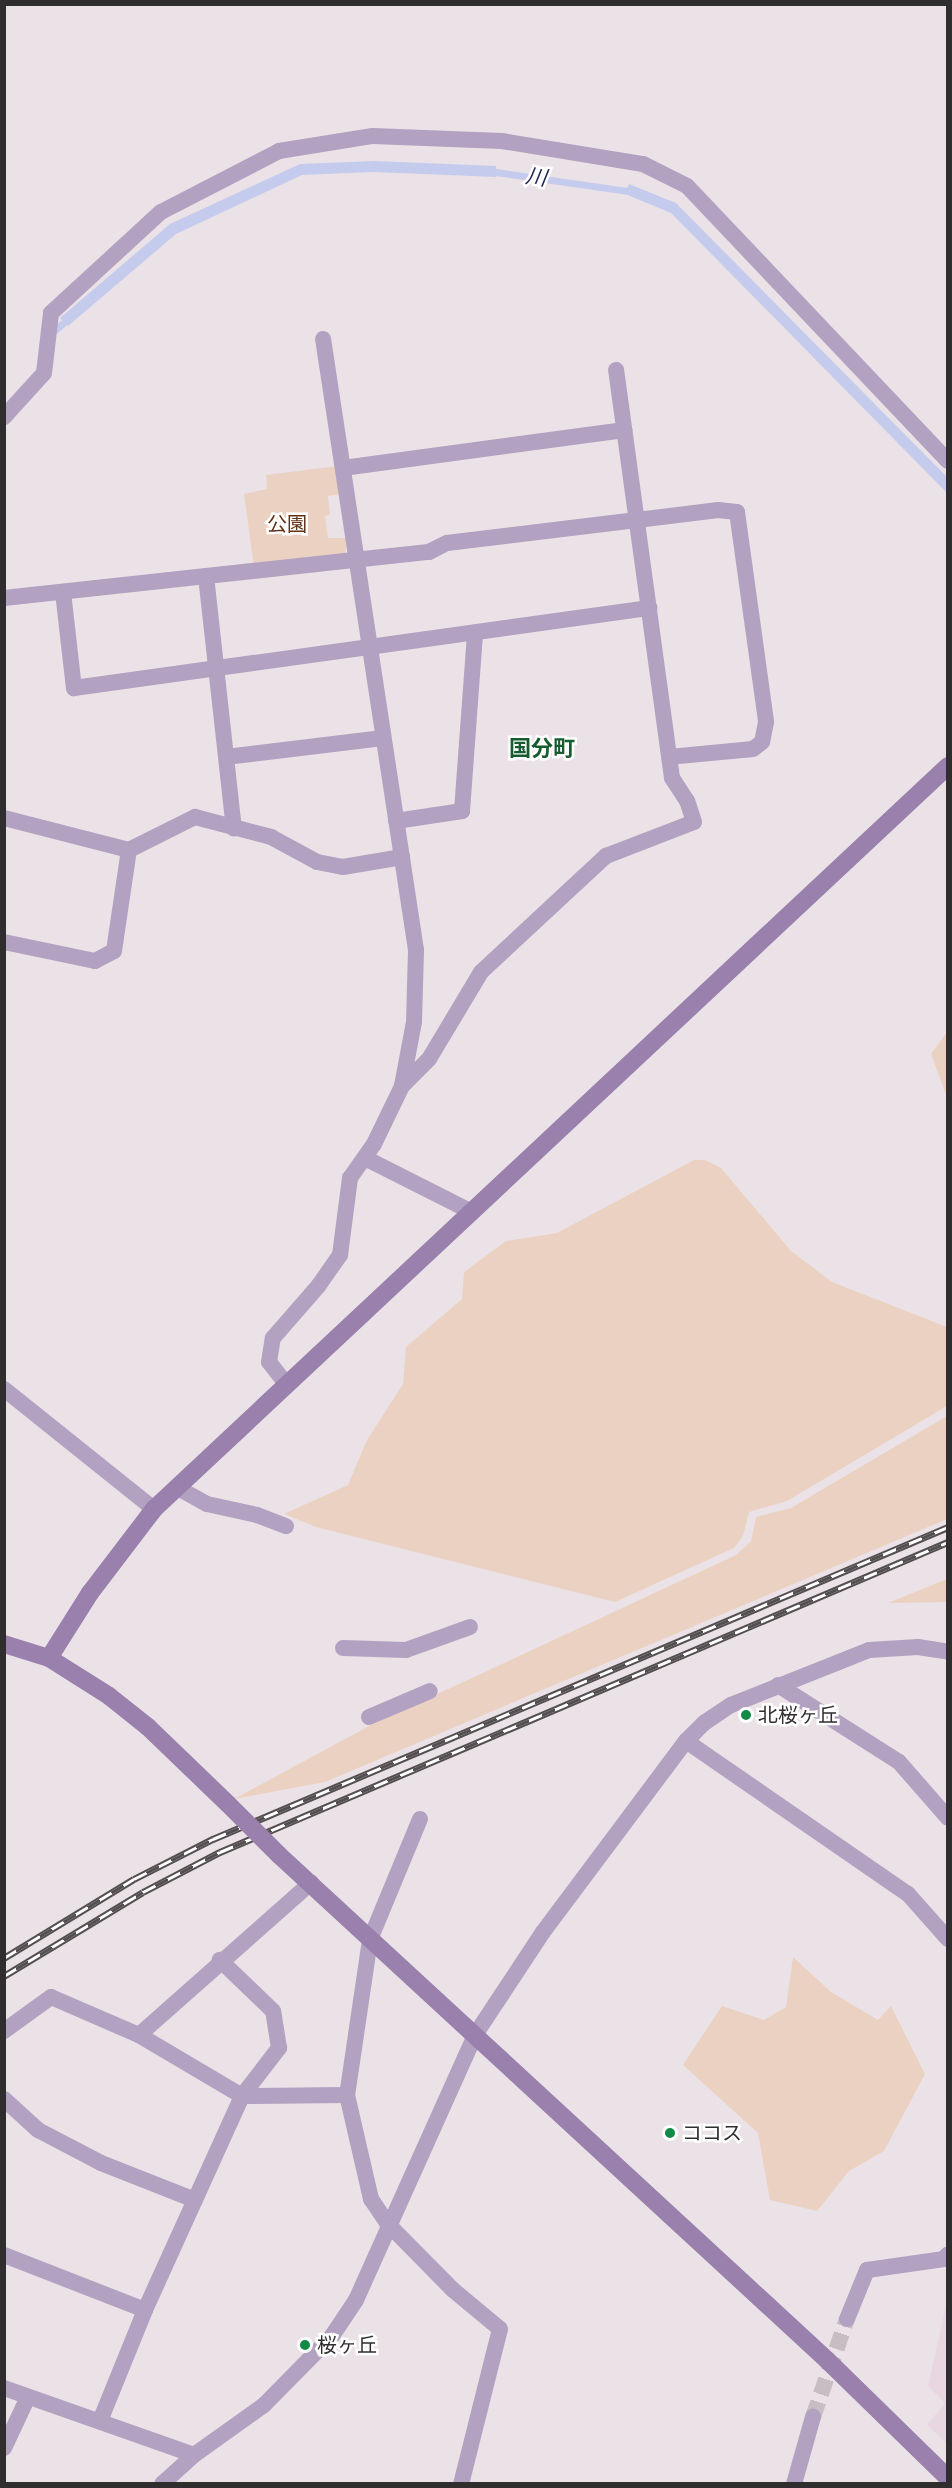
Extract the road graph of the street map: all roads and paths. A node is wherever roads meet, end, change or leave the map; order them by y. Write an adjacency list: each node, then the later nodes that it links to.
1 (323, 339): 6 (street)
2 (616, 370): 4 (street)
3 (4, 417): 5 (street)
4 (624, 430): 6 (street); 7 (street)
5 (948, 461)
6 (343, 468): 8 (street)
7 (637, 520): 8 (street); 12 (street); 18 (street)
8 (357, 561): 9 (street); 14 (street)
9 (206, 576): 10 (street); 15 (street)
10 (63, 592): 11 (street); 15 (street)
11 (4, 598)
12 (649, 608): 13 (street); 18 (street)
13 (475, 632): 14 (street); 21 (street)
14 (370, 647): 15 (street); 16 (street)
15 (216, 668): 17 (street)
16 (383, 738): 17 (street); 21 (street)
17 (226, 757): 22 (street)
18 (669, 757): 26 (street)
19 (948, 766): 28 (street)
20 (4, 818): 23 (street)
21 (396, 821): 24 (street)
22 (234, 828): 23 (street); 24 (street)
23 (129, 850): 25 (street)
24 (402, 857): 26 (street)
25 (4, 942)
26 (402, 1086): 27 (street)
27 (364, 1158): 28 (street); 29 (street)
28 (472, 1212): 29 (street)
29 (287, 1385): 31 (street)
30 (4, 1389): 32 (street)
31 (178, 1488): 32 (street); 33 (street)
32 (154, 1509): 38 (street)
33 (286, 1526)
34 (470, 1627): 36 (street)
35 (4, 1644): 38 (street)
36 (344, 1648)
37 (948, 1652): 39 (street)
38 (49, 1658): 45 (street, bridge)
39 (778, 1685): 42 (street); 43 (street)
40 (430, 1691): 41 (street)
41 (369, 1717)
42 (686, 1741): 46 (street); 51 (street)
43 (948, 1818)
44 (420, 1819): 47 (street)
45 (311, 1883): 47 (street); 48 (street)
46 (948, 1939)
47 (370, 1940): 51 (street); 52 (street)
48 (220, 1960): 50 (street); 53 (street)
49 (4, 2031): 50 (street)
50 (139, 2035): 53 (street)
51 (475, 2035): 56 (street); 67 (street)
52 (347, 2095): 53 (street); 56 (street)
53 (242, 2096): 55 (street)
54 (4, 2099): 55 (street)
55 (195, 2200): 59 (street)
56 (387, 2223): 66 (street); 69 (street)
57 (948, 2254): 60 (street)
58 (4, 2255): 59 (street)
59 (145, 2310): 64 (street)
60 (847, 2319)
61 (4, 2388): 62 (street)
62 (28, 2397): 64 (street); 65 (street)
63 (813, 2417): 70 (street)
64 (100, 2421): 66 (street)
65 (6, 2444)
66 (194, 2455): 68 (street)
67 (948, 2478)
68 (162, 2484)
69 (461, 2484)
70 (794, 2484)

